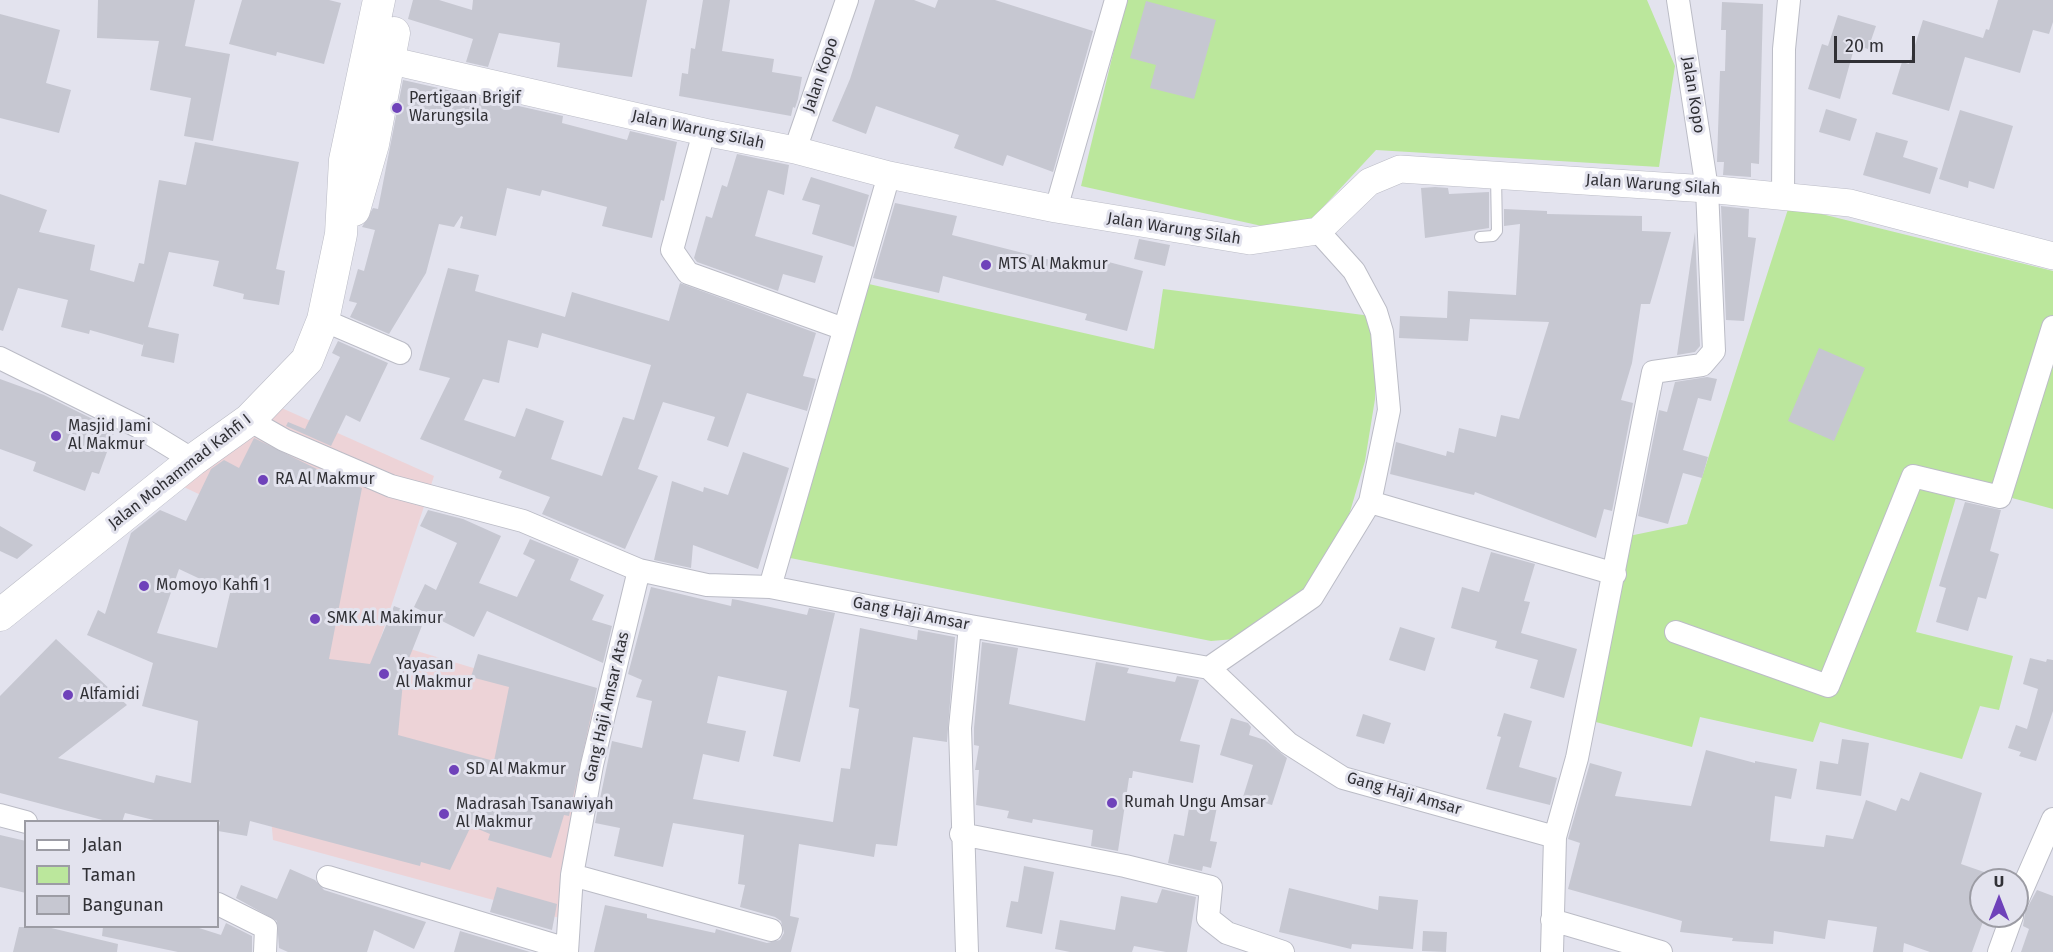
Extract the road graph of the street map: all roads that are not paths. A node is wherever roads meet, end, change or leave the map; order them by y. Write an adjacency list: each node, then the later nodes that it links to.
1 (379, 0): 16 (main road, Jalan Mohammad Kahfi I)
2 (401, 0): 7 (main road, Jalan Mohammad Kahfi I)
3 (847, 0): 9 (street, Jalan Kopo)
4 (1116, 0): 14 (street)
5 (1678, 0): 12 (street, Jalan Kopo)
6 (1789, 0): 13 (street)
7 (388, 60): 8 (street, Jalan Warung Silah); 16 (main road, Jalan Mohammad Kahfi I)
8 (704, 132): 9 (street, Jalan Warung Silah); 21 (street)
9 (795, 150): 11 (street, Jalan Warung Silah)
10 (1496, 174): 12 (street, Jalan Warung Silah); 15 (street, Jalan Warung Silah); 17 (lane)
11 (889, 175): 14 (street, Jalan Warung Silah); 21 (street)
12 (1707, 189): 13 (street, Jalan Warung Silah); 28 (street, Jalan Kopo)
13 (1783, 195): 18 (street, Jalan Warung Silah)
14 (1056, 209): 15 (street, Jalan Warung Silah)
15 (1318, 231): 26 (street)
16 (341, 234): 19 (main road, Jalan Mohammad Kahfi I)
17 (1480, 237)
18 (2053, 256)
19 (323, 320): 22 (street); 24 (main road, Jalan Mohammad Kahfi I)
20 (2053, 327): 32 (street)
21 (844, 329): 29 (street)
22 (400, 353)
23 (0, 358): 25 (street)
24 (249, 420): 25 (main road, Jalan Mohammad Kahfi I); 27 (street, Gang Haji Amsar)
25 (193, 460): 30 (main road, Jalan Mohammad Kahfi I)
26 (1370, 502): 28 (street); 33 (street)
27 (639, 570): 29 (street, Gang Haji Amsar); 40 (street, Gang Haji Amsar Atas)
28 (1615, 574): 38 (street)
29 (770, 587): 31 (street, Gang Haji Amsar)
30 (0, 615)
31 (970, 626): 33 (street, Gang Haji Amsar); 37 (street)
32 (1676, 632)
33 (1209, 668): 38 (street, Gang Haji Amsar)
34 (0, 815): 36 (street)
35 (2053, 819): 39 (street)
36 (24, 821)
37 (961, 834): 48 (street); 49 (street)
38 (1555, 837): 43 (street)
39 (2029, 874)
40 (572, 875): 45 (street); 46 (street, Gang Haji Amsar Atas)
41 (328, 877): 46 (street)
42 (219, 904): 47 (street)
43 (1552, 920): 50 (street); 51 (street)
44 (2008, 928): 52 (street)
45 (771, 930)
46 (567, 950)
47 (265, 952)
48 (967, 952)
49 (1283, 952)
50 (1552, 952)
51 (1662, 952)
52 (1999, 952)

